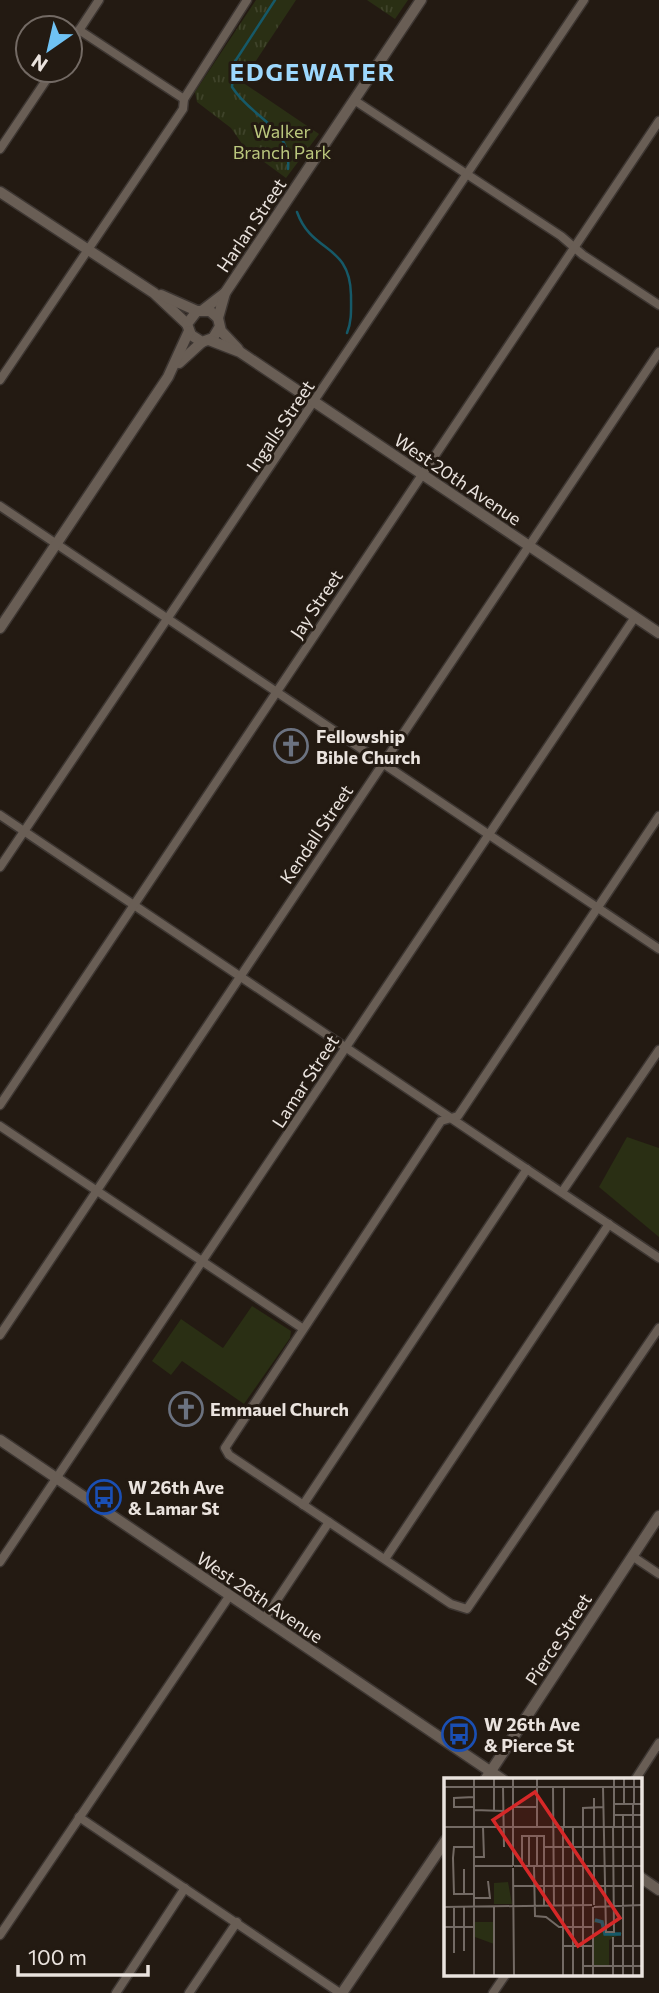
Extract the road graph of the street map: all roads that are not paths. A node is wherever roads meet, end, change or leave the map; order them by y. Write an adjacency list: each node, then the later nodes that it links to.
1 (99, 0): 5 (street)
2 (247, 0): 8 (street)
3 (421, 0): 9 (street, Harlan Street)
4 (584, 0): 12 (street, Ingalls Street)
5 (84, 22)
6 (84, 33): 8 (street)
7 (43, 84): 11 (street)
8 (184, 99): 15 (street)
9 (354, 100): 12 (street); 17 (street, Harlan Street)
10 (659, 121): 14 (street, Jay Street)
11 (0, 149)
12 (467, 176): 14 (street); 27 (street, Ingalls Street)
13 (0, 192): 15 (street)
14 (575, 247): 18 (street); 28 (street, Jay Street)
15 (87, 249): 16 (street); 26 (street)
16 (154, 293): 19 (street); 21 (street)
17 (225, 293): 19 (street, Harlan Street); 20 (street, Harlan Street)
18 (659, 304)
19 (200, 310): 20 (street); 21 (street, Harlan Street)
20 (218, 323): 22 (street); 23 (street, West 20th Avenue)
21 (188, 328): 22 (street, West 20th Avenue); 25 (street)
22 (206, 341): 23 (street, West 20th Avenue); 25 (street)
23 (240, 352): 27 (street, West 20th Avenue)
24 (659, 352): 31 (street, Kendall Street)
25 (174, 369): 30 (street)
26 (0, 380)
27 (314, 402): 28 (street, West 20th Avenue); 33 (street, Ingalls Street)
28 (422, 474): 31 (street, West 20th Avenue); 36 (street, Jay Street)
29 (0, 506): 30 (street)
30 (57, 544): 33 (street); 34 (street)
31 (529, 546): 32 (street, West 20th Avenue); 37 (street, Kendall Street)
32 (635, 617): 35 (street, West 20th Avenue); 41 (street, Lamar Street)
33 (169, 619): 36 (street); 40 (street, Ingalls Street)
34 (0, 628)
35 (659, 633)
36 (277, 691): 37 (street); 43 (street, Jay Street)
37 (383, 763): 41 (street); 46 (street, Kendall Street)
38 (0, 815): 40 (street)
39 (659, 816): 44 (street)
40 (24, 831): 42 (street, Ingalls Street); 43 (street)
41 (488, 836): 44 (street); 47 (street, Lamar Street)
42 (0, 867)
43 (131, 906): 46 (street); 49 (street, Jay Street)
44 (598, 908): 45 (street); 50 (street)
45 (659, 949)
46 (239, 977): 47 (street); 53 (street, Kendall Street)
47 (346, 1047): 50 (street); 57 (street, Lamar Street)
48 (659, 1050): 54 (street)
49 (0, 1105)
50 (452, 1118): 52 (street); 58 (street)
51 (0, 1126): 53 (street)
52 (527, 1169): 54 (street); 63 (street)
53 (98, 1191): 57 (street); 60 (street, Kendall Street)
54 (562, 1192): 55 (street)
55 (609, 1224): 56 (street); 67 (street)
56 (659, 1258)
57 (204, 1262): 58 (street); 62 (street, Lamar Street)
58 (302, 1328): 63 (street)
59 (659, 1328): 67 (street)
60 (0, 1335)
61 (0, 1440): 62 (street, West 26th Avenue)
62 (56, 1478): 68 (street, Lamar Street); 70 (street, West 26th Avenue)
63 (303, 1504): 65 (street)
64 (659, 1516): 66 (street, Pierce Street)
65 (329, 1522): 67 (street); 71 (street)
66 (632, 1556): 69 (street); 73 (street, Pierce Street)
67 (385, 1559)
68 (0, 1562)
69 (659, 1573)
70 (230, 1595): 71 (street, West 26th Avenue); 75 (street)
71 (265, 1618): 73 (street, West 26th Avenue)
72 (659, 1743): 74 (street)
73 (488, 1775)
74 (636, 1778)
75 (79, 1817): 78 (street); 81 (street)
76 (444, 1843): 85 (street)
77 (642, 1878): 79 (street)
78 (185, 1888): 80 (street); 83 (street)
79 (659, 1890)
80 (237, 1922): 84 (street); 85 (street)
81 (0, 1934)
82 (505, 1976): 86 (street)
83 (116, 1993)
84 (189, 1993)
85 (341, 1993)
86 (493, 1993)

